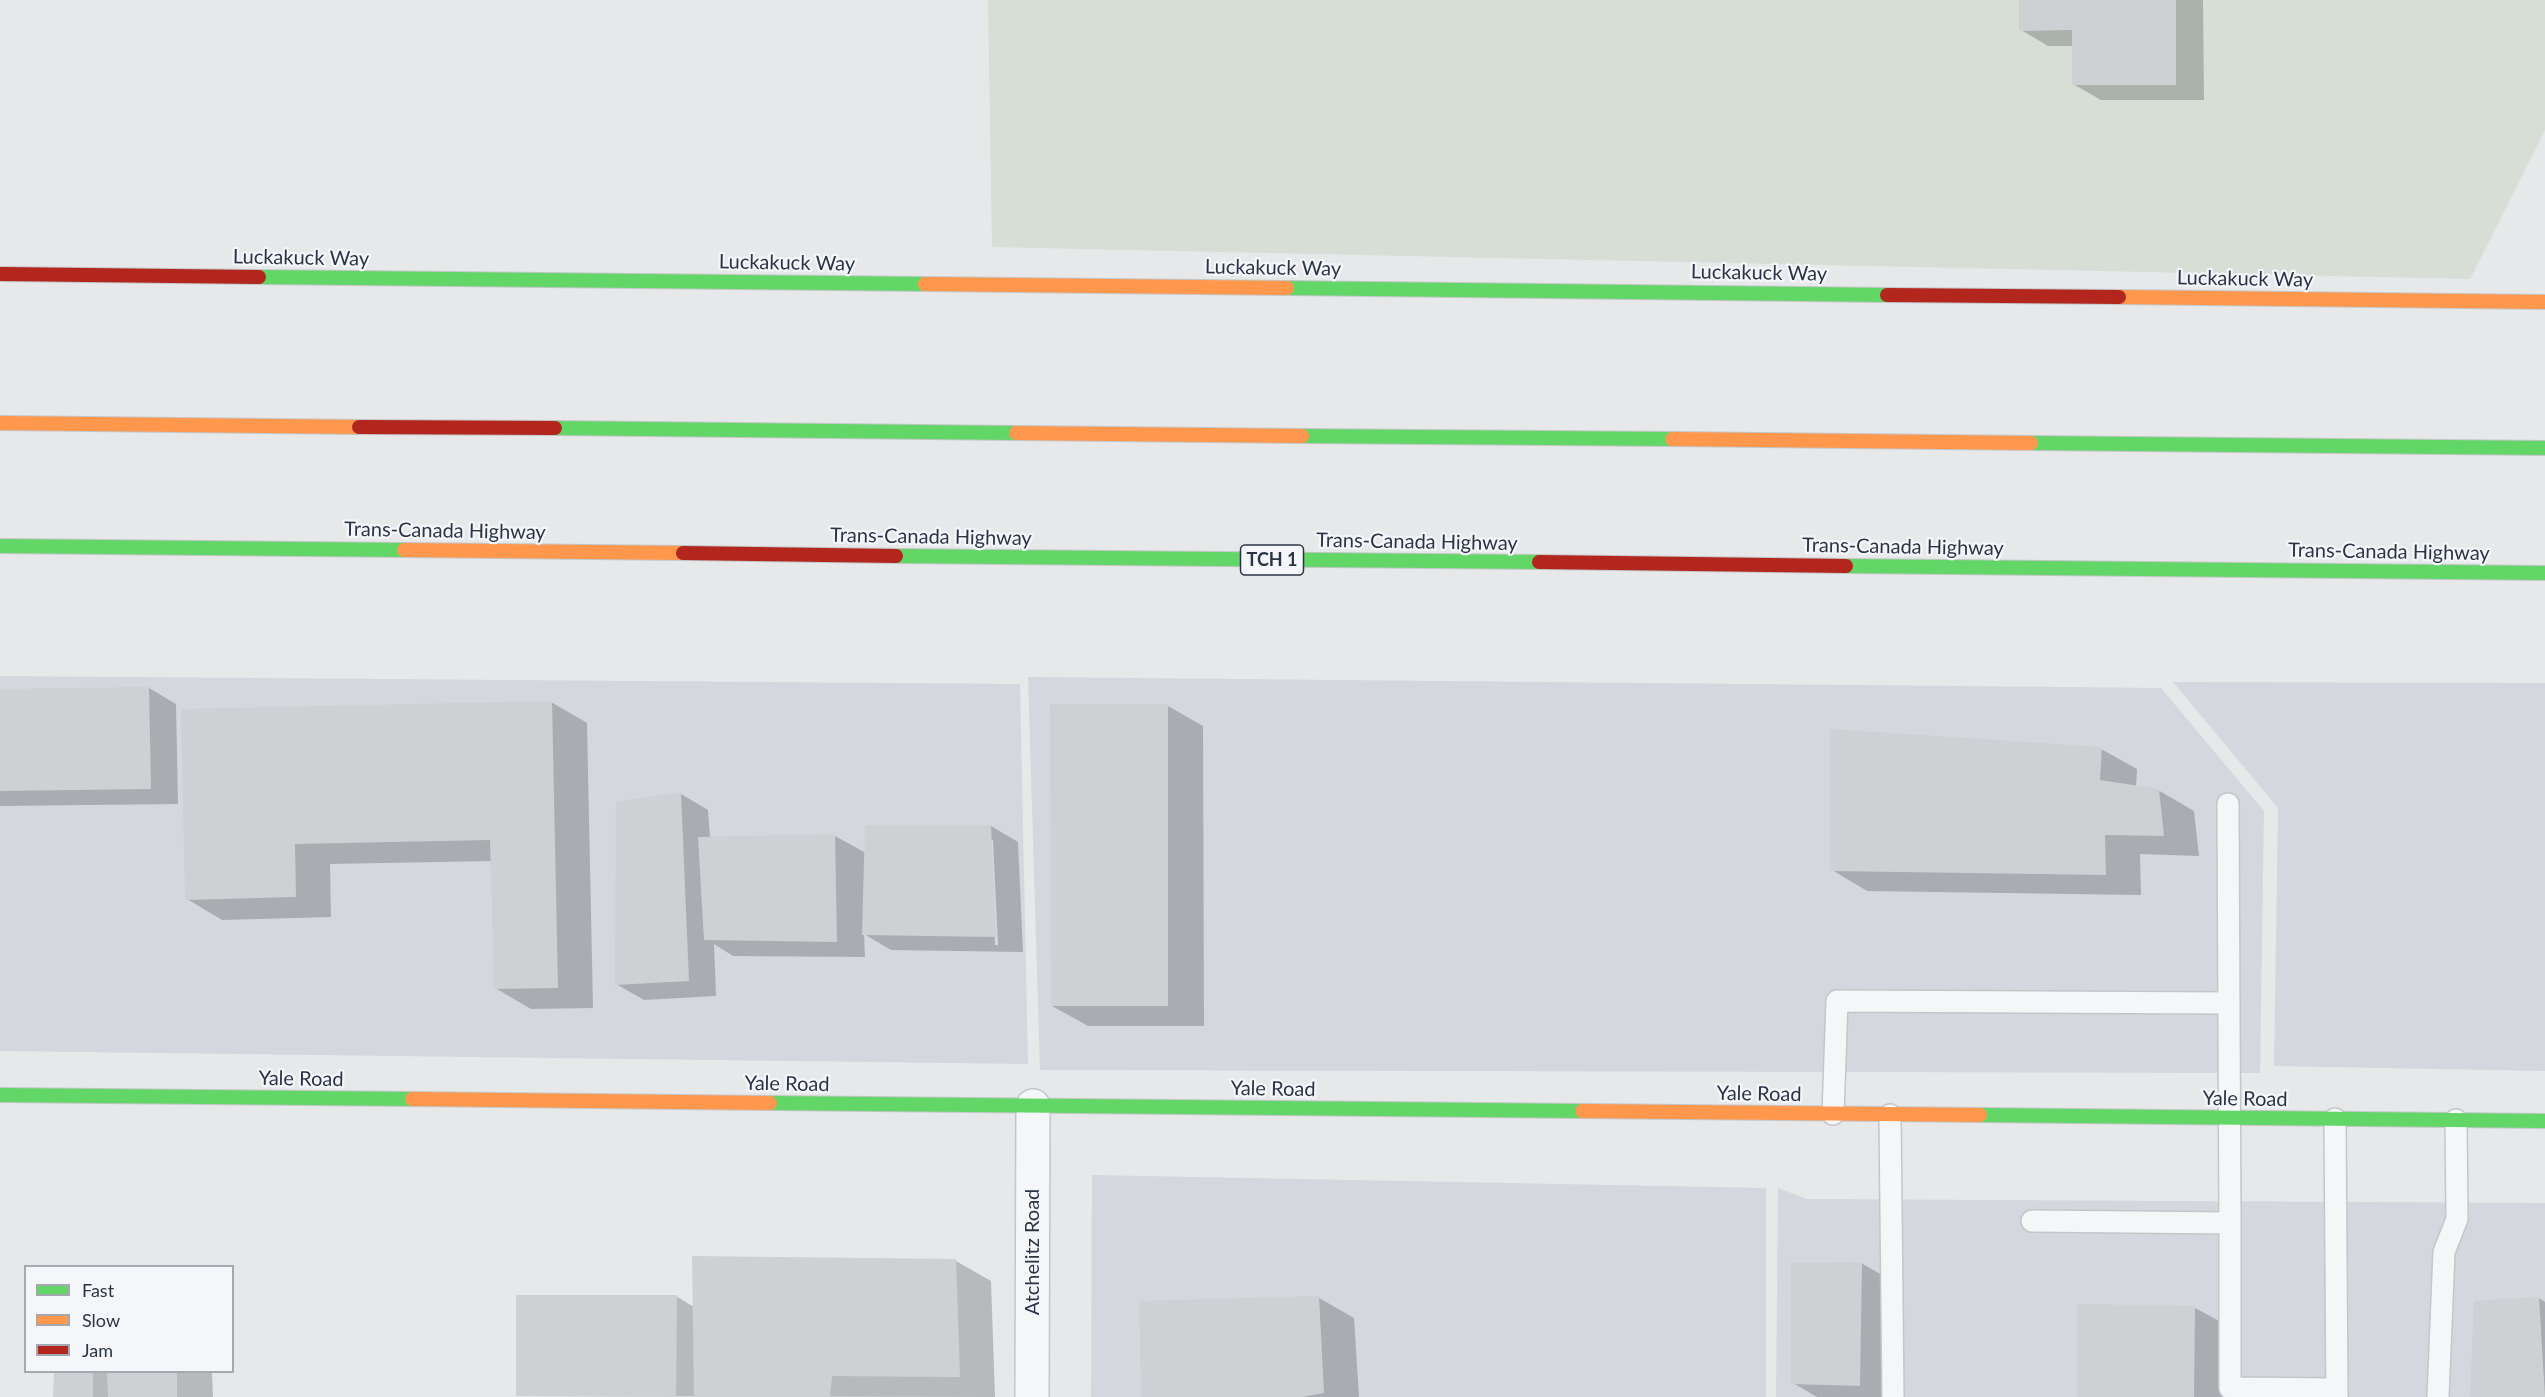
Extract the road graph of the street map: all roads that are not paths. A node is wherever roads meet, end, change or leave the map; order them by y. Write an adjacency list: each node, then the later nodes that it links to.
1 (0, 274): 2 (main road, Luckakuck Way)
2 (2545, 302)
3 (0, 423): 4 (main road)
4 (2545, 448)
5 (0, 546): 6 (main road, Trans-Canada Highway / TCH 1)
6 (2545, 573)
7 (2228, 804): 8 (lane)
8 (2228, 1003): 11 (lane); 13 (lane)
9 (0, 1095): 10 (main road, Yale Road)
10 (1034, 1106): 11 (main road, Yale Road); 20 (street, Atchelitz Road)
11 (1833, 1114): 12 (main road, Yale Road)
12 (1890, 1114): 13 (main road, Yale Road); 21 (lane)
13 (2228, 1118): 14 (main road, Yale Road); 18 (lane)
14 (2335, 1119): 15 (main road, Yale Road); 19 (lane)
15 (2456, 1120): 16 (main road, Yale Road); 22 (lane)
16 (2545, 1121)
17 (2032, 1221): 18 (lane)
18 (2230, 1223): 19 (lane)
19 (2337, 1393)
20 (1032, 1397)
21 (1893, 1397)
22 (2438, 1397)

